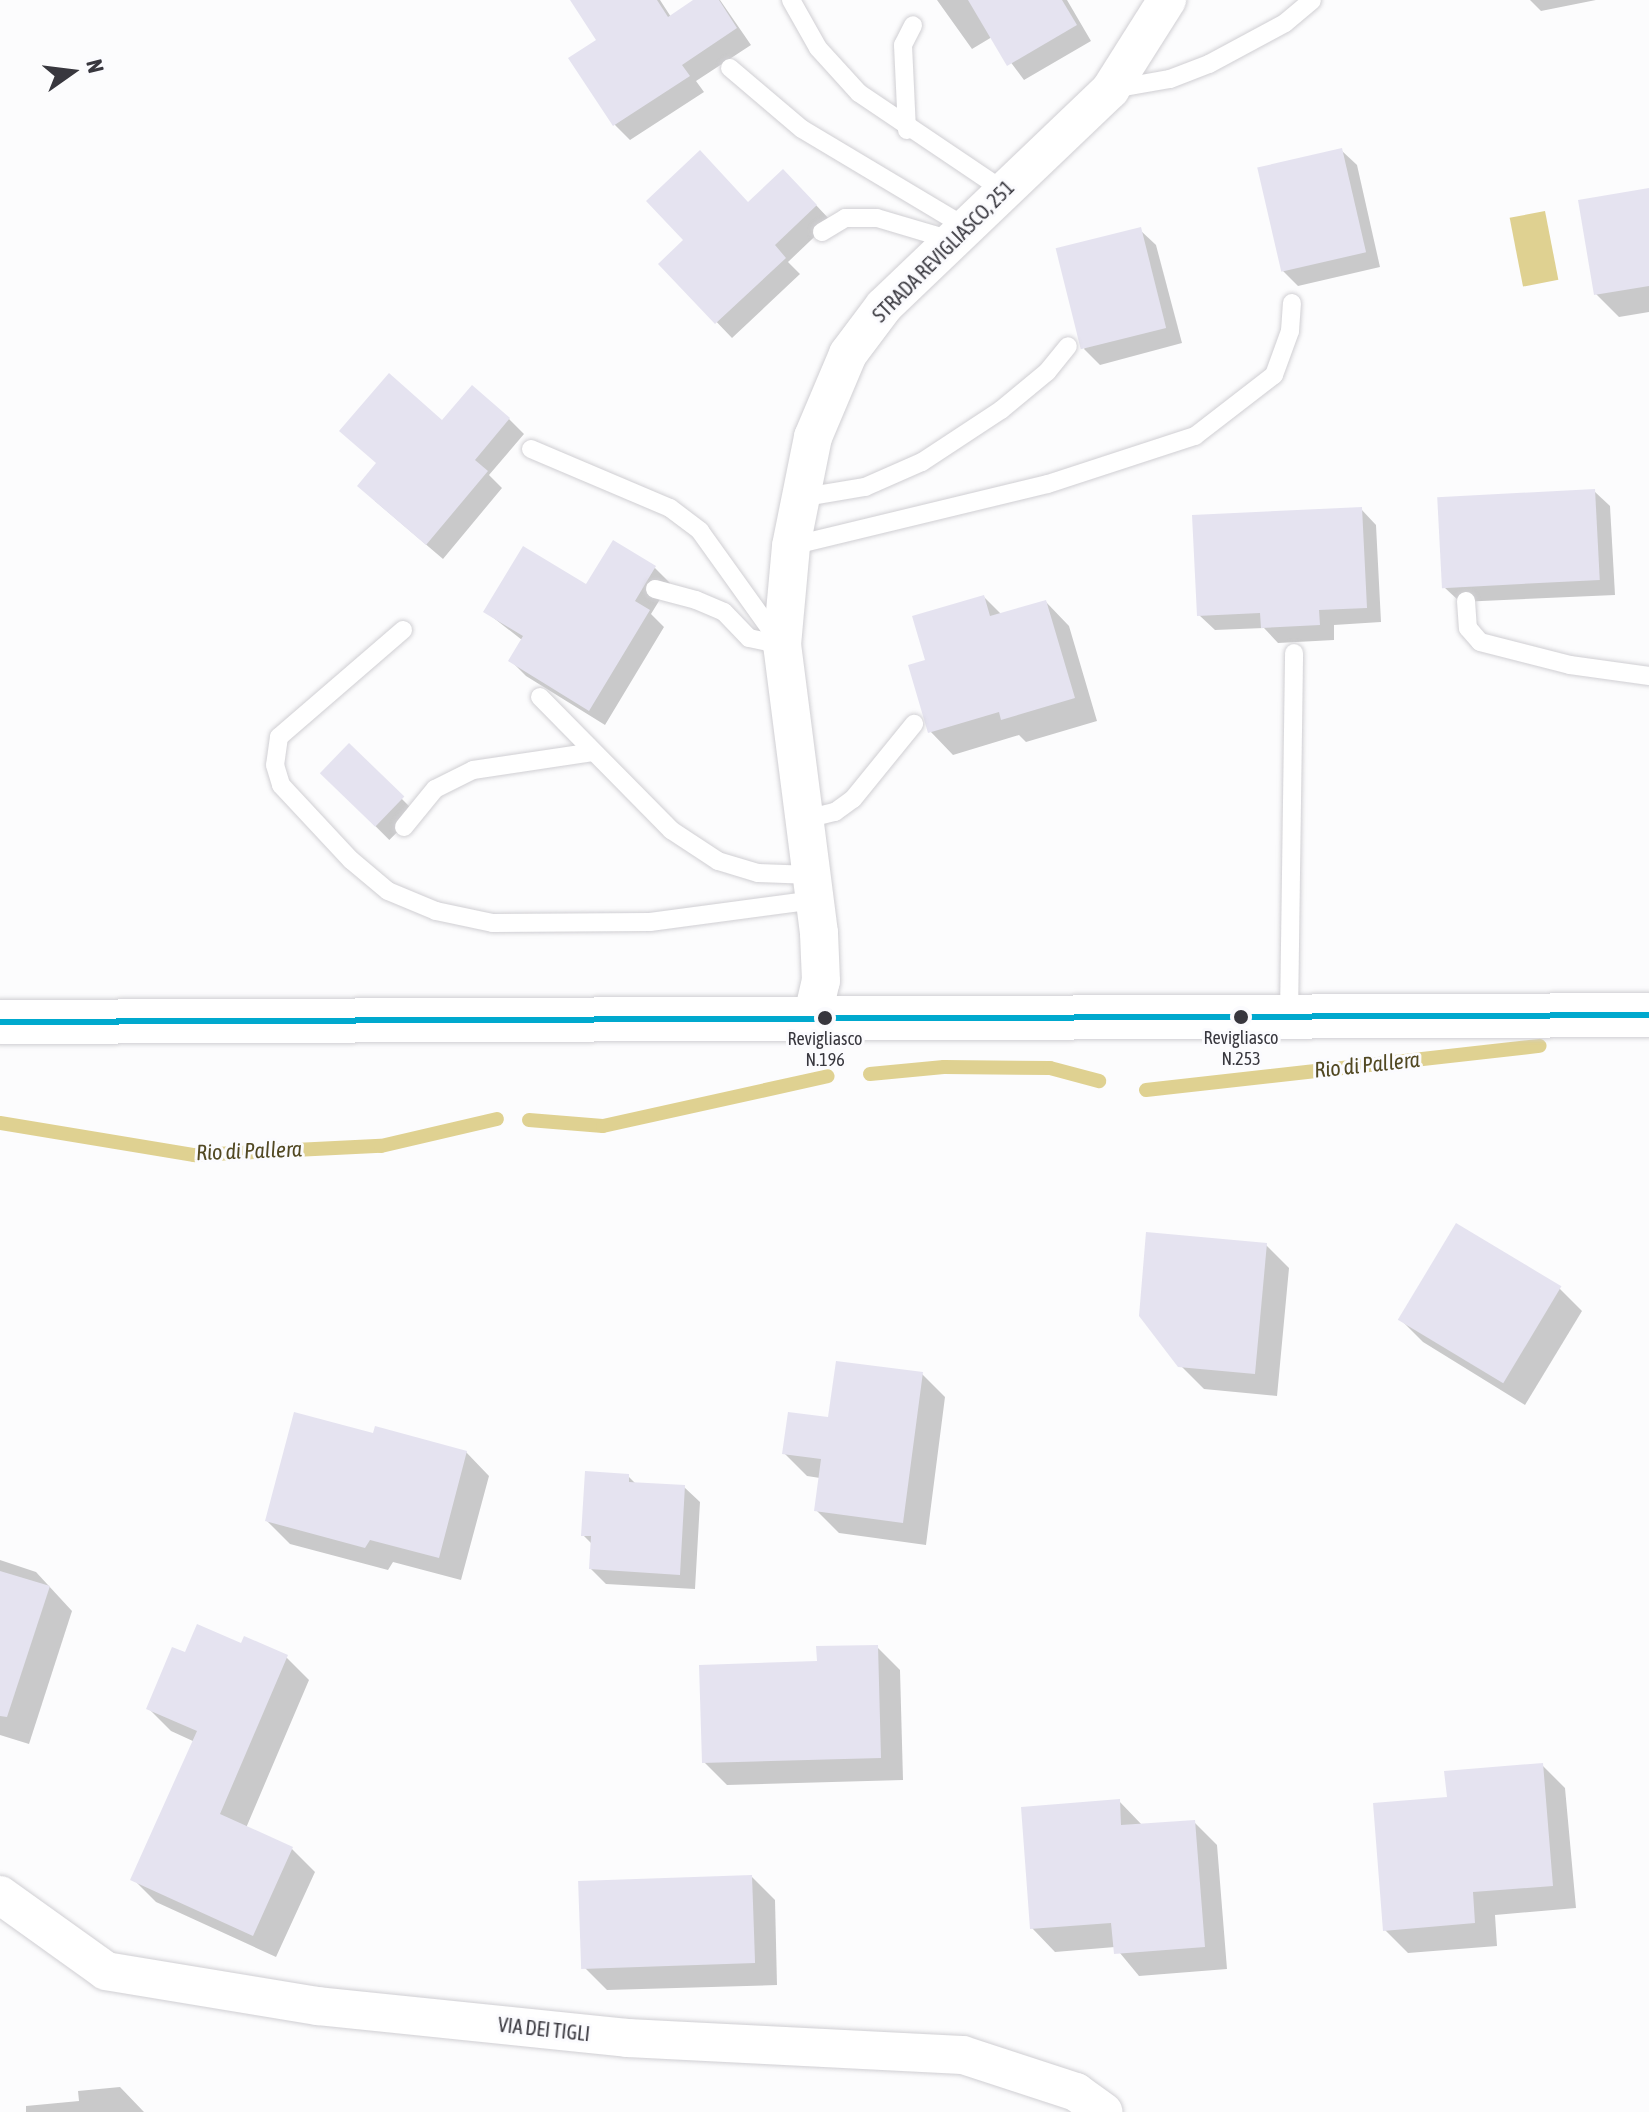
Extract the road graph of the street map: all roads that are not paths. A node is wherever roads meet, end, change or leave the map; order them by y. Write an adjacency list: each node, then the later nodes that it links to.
1 (791, 0): 7 (lane)
2 (1312, 0): 6 (lane)
3 (1159, 5): 6 (street, STRADA REVIGLIASCO, 251)
4 (913, 25): 7 (lane)
5 (730, 68): 10 (lane)
6 (1110, 90): 8 (street, STRADA REVIGLIASCO, 251)
7 (907, 130): 8 (lane)
8 (1003, 190): 10 (street, STRADA REVIGLIASCO, 251)
9 (822, 232): 10 (lane)
10 (958, 233): 14 (street, STRADA REVIGLIASCO, 251)
11 (1292, 303): 15 (lane)
12 (1068, 346): 14 (lane)
13 (531, 449): 19 (lane)
14 (799, 498): 15 (street, STRADA REVIGLIASCO, 251)
15 (791, 546): 19 (street, STRADA REVIGLIASCO, 251)
16 (655, 589): 19 (lane)
17 (1466, 601): 21 (lane)
18 (403, 630): 27 (lane)
19 (782, 645): 25 (street, STRADA REVIGLIASCO, 251)
20 (1294, 653): 29 (lane)
21 (1649, 676)
22 (540, 697): 24 (lane)
23 (914, 724): 25 (lane)
24 (593, 752): 26 (lane); 27 (lane)
25 (806, 819): 27 (street, STRADA REVIGLIASCO, 251)
26 (404, 827)
27 (814, 888): 30 (street, STRADA REVIGLIASCO, 251)
28 (1649, 1015): 29 (street)
29 (1289, 1017): 30 (street)
30 (812, 1019): 31 (street)
31 (0, 1022)
32 (0, 1895): 33 (street, VIA DEI TIGLI)
33 (1104, 2112)

